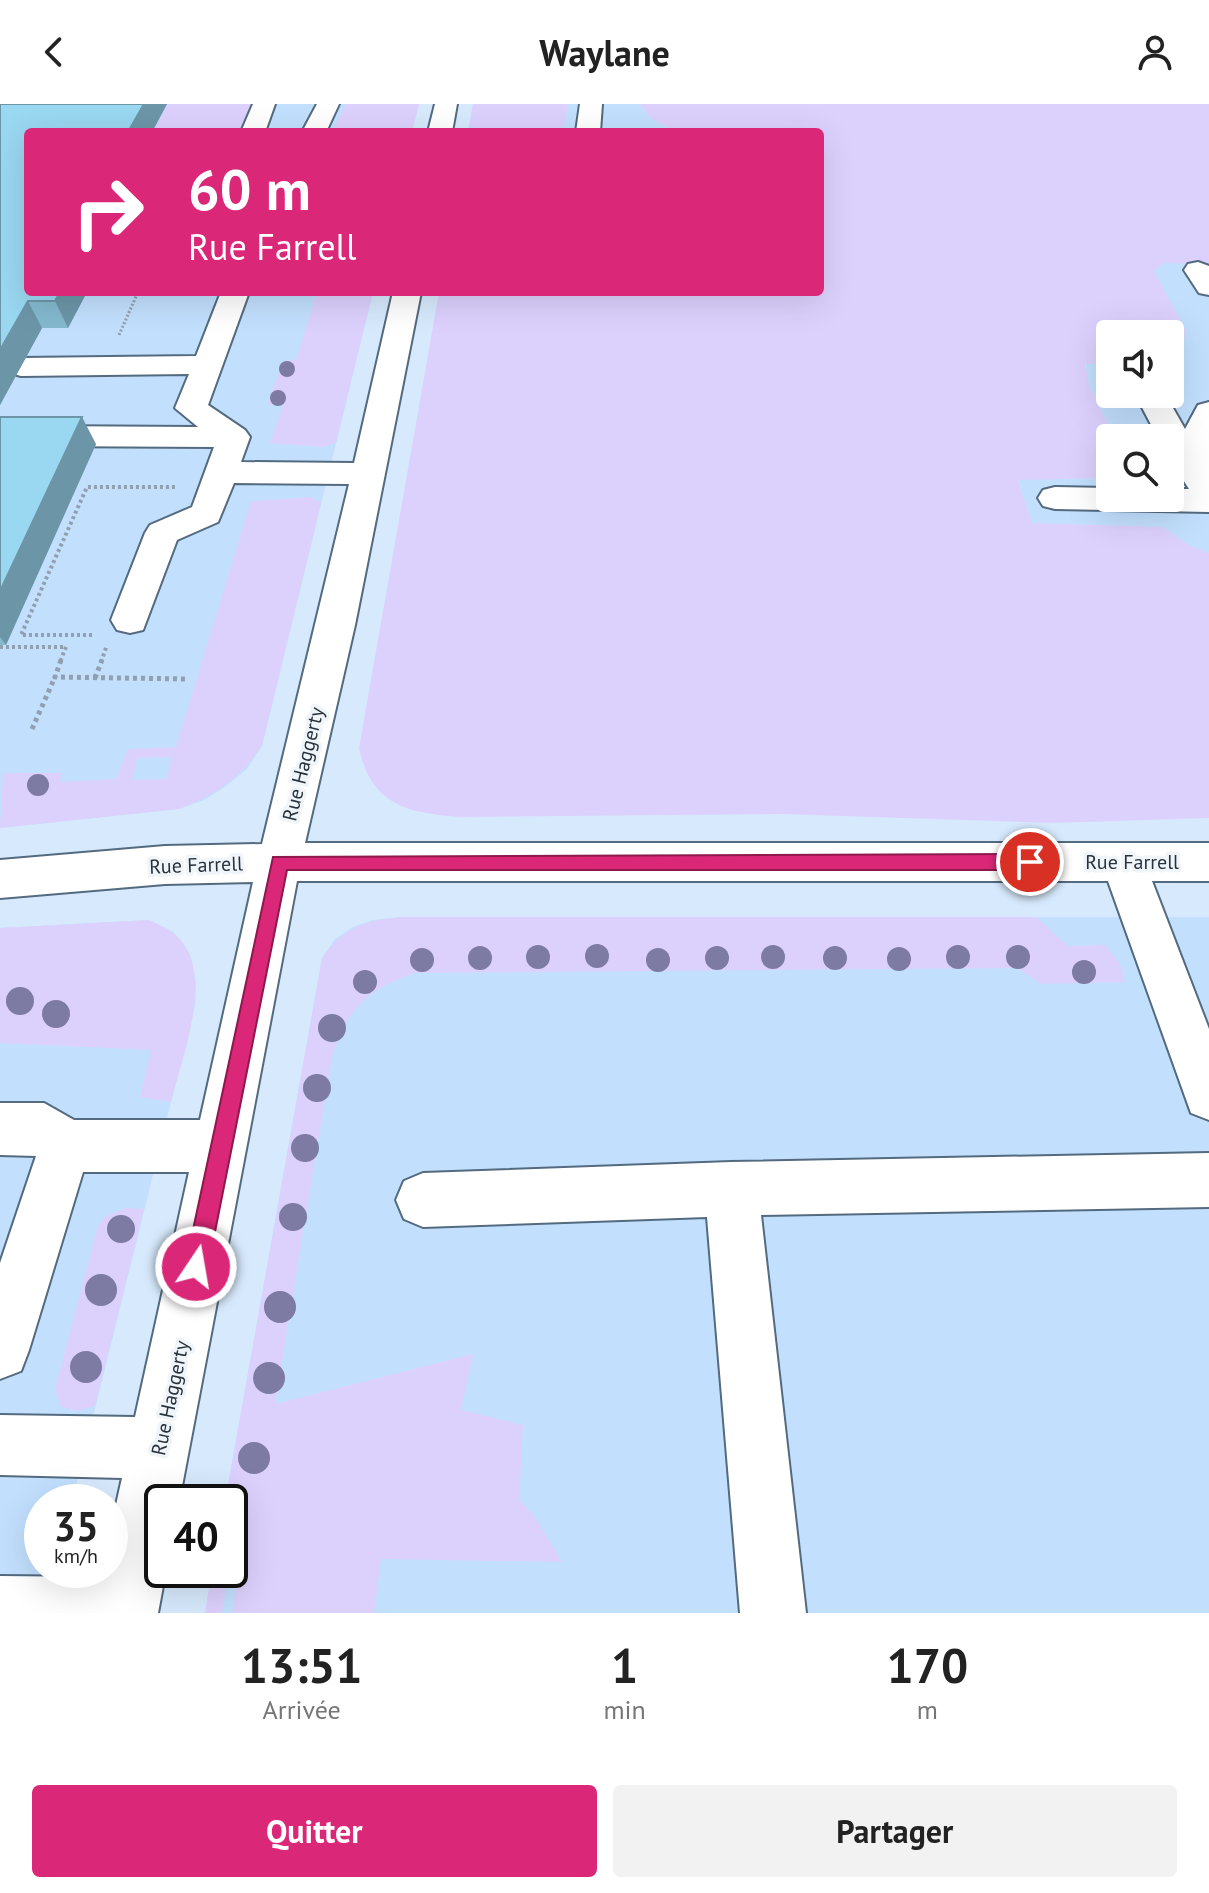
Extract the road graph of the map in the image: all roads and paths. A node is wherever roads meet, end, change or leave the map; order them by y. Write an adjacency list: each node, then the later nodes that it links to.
1 (264, 104): 5 (street)
2 (328, 104): 6 (street)
3 (446, 104): 7 (street)
4 (591, 104): 8 (street)
5 (255, 128)
6 (316, 128)
7 (441, 128)
8 (588, 128)
9 (233, 296): 13 (street)
10 (406, 296): 20 (street, Rue Haggerty)
11 (129, 313): 12 (path)
12 (140, 313)
13 (210, 357): 14 (street); 18 (street)
14 (26, 359)
15 (1158, 408): 21 (street)
16 (1209, 412): 21 (street)
17 (22, 436): 18 (street)
18 (234, 437): 19 (street)
19 (221, 472): 20 (street); 25 (street)
20 (369, 474): 34 (street, Rue Haggerty)
21 (1200, 480)
22 (173, 487): 26 (path)
23 (1055, 498): 24 (street)
24 (1209, 501)
25 (120, 627): 31 (path)
26 (21, 635): 27 (path); 28 (path)
27 (96, 635)
28 (10, 637)
29 (0, 647): 30 (path)
30 (55, 677): 31 (path); 33 (path)
31 (95, 678): 32 (path)
32 (186, 679)
33 (32, 729)
34 (279, 862): 35 (street, Rue Farrell); 37 (street, Rue Farrell); 41 (street, Rue Haggerty)
35 (1123, 862): 36 (street, Rue Farrell); 38 (street)
36 (1209, 862)
37 (0, 879)
38 (1209, 1095)
39 (0, 1129): 40 (street)
40 (65, 1146): 41 (street); 45 (street)
41 (221, 1146): 47 (street, Rue Haggerty)
42 (1209, 1180): 43 (street)
43 (731, 1189): 44 (street); 50 (street)
44 (423, 1200)
45 (0, 1350)
46 (0, 1445): 47 (street)
47 (160, 1448): 49 (street, Rue Haggerty)
48 (0, 1609): 49 (street)
49 (126, 1611)
50 (773, 1613)

